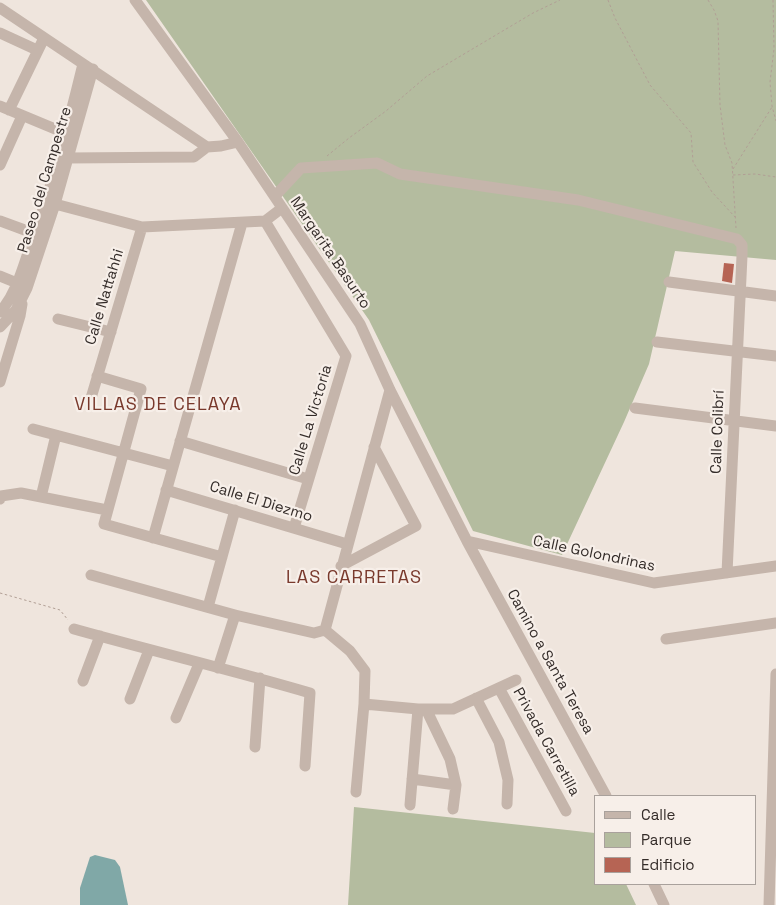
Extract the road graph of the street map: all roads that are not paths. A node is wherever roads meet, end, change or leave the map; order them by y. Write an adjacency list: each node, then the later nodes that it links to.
1 (135, 0): 10 (street, Margarita Basurto)
2 (0, 8): 4 (street)
3 (0, 33): 5 (street)
4 (44, 38): 5 (street); 6 (street)
5 (37, 50): 7 (street)
6 (88, 67): 9 (street, Paseo del Campestre); 11 (street)
7 (5, 108): 8 (street)
8 (22, 116): 9 (street); 13 (street)
9 (70, 135): 12 (street, Paseo del Campestre); 21 (street, Paseo del Campestre)
10 (238, 142): 11 (street); 14 (street, Margarita Basurto)
11 (208, 147): 12 (street)
12 (68, 158): 15 (street, Paseo del Campestre)
13 (0, 165)
14 (274, 196): 16 (street, Margarita Basurto); 25 (street, Calle Colibrí)
15 (56, 204): 20 (street); 21 (street, Paseo del Campestre)
16 (282, 208): 17 (street); 37 (street, Margarita Basurto)
17 (264, 221): 19 (street); 48 (street, Calle La Victoria)
18 (0, 222): 21 (street)
19 (242, 223): 20 (street); 44 (street)
20 (142, 227): 31 (street, Calle Nattahhi)
21 (40, 236): 24 (street, Paseo del Campestre); 27 (street, Paseo del Campestre)
22 (0, 276): 24 (street)
23 (669, 282): 25 (street)
24 (18, 283): 28 (street, Paseo del Campestre)
25 (739, 292): 26 (street); 33 (street, Calle Colibrí)
26 (776, 296)
27 (22, 298): 30 (street); 36 (street)
28 (0, 312)
29 (58, 319): 31 (street)
30 (0, 327)
31 (110, 332): 35 (street, Calle Nattahhi)
32 (657, 342): 33 (street)
33 (736, 352): 34 (street); 40 (street, Calle Colibrí)
34 (776, 356)
35 (97, 376): 38 (street, Calle Nattahhi); 46 (street)
36 (0, 382)
37 (390, 390): 45 (street); 56 (street, Margarita Basurto)
38 (91, 398)
39 (635, 408): 40 (street)
40 (734, 421): 41 (street); 61 (street, Calle Colibrí)
41 (776, 426)
42 (33, 428): 43 (street)
43 (56, 435): 46 (street); 50 (street)
44 (180, 441): 47 (street); 48 (street)
45 (374, 447): 57 (street); 59 (street)
46 (124, 452): 47 (street); 52 (street)
47 (173, 466): 49 (street)
48 (308, 479): 54 (street, Calle La Victoria)
49 (166, 490): 53 (street, Calle El Diezmo); 55 (street)
50 (41, 497): 51 (street); 52 (street)
51 (0, 500)
52 (107, 510): 55 (street)
53 (235, 510): 54 (street, Calle El Diezmo); 58 (street)
54 (294, 528): 57 (street, Calle El Diezmo)
55 (153, 538): 58 (street)
56 (467, 541): 61 (street, Calle Golondrinas); 88 (street, Camino a Santa Teresa)
57 (347, 544): 59 (street)
58 (222, 557): 63 (street)
59 (341, 566): 67 (street)
60 (776, 566): 61 (street, Calle Golondrinas)
61 (727, 573)
62 (91, 576): 63 (street)
63 (208, 607): 64 (street)
64 (235, 615): 67 (street); 72 (street)
65 (776, 623): 69 (street)
66 (74, 629): 68 (street)
67 (325, 630): 80 (street)
68 (100, 636): 70 (street); 76 (street)
69 (666, 639)
70 (149, 650): 71 (street); 79 (street)
71 (199, 664): 72 (street); 82 (street)
72 (218, 668): 74 (street)
73 (776, 674): 95 (street)
74 (260, 678): 83 (street); 84 (street)
75 (516, 680): 77 (street)
76 (83, 681)
77 (499, 688): 78 (street); 92 (street, Privada Carretilla)
78 (476, 698): 81 (street); 89 (street)
79 (130, 699)
80 (364, 704): 81 (street); 87 (street)
81 (422, 709): 85 (street); 86 (street)
82 (176, 718)
83 (255, 747)
84 (304, 766)
85 (412, 779): 86 (street); 90 (street)
86 (456, 785): 91 (street)
87 (356, 792)
88 (605, 795)
89 (507, 804)
90 (410, 805)
91 (453, 809)
92 (566, 811)
93 (654, 885): 94 (street)
94 (664, 905)
95 (769, 905)

